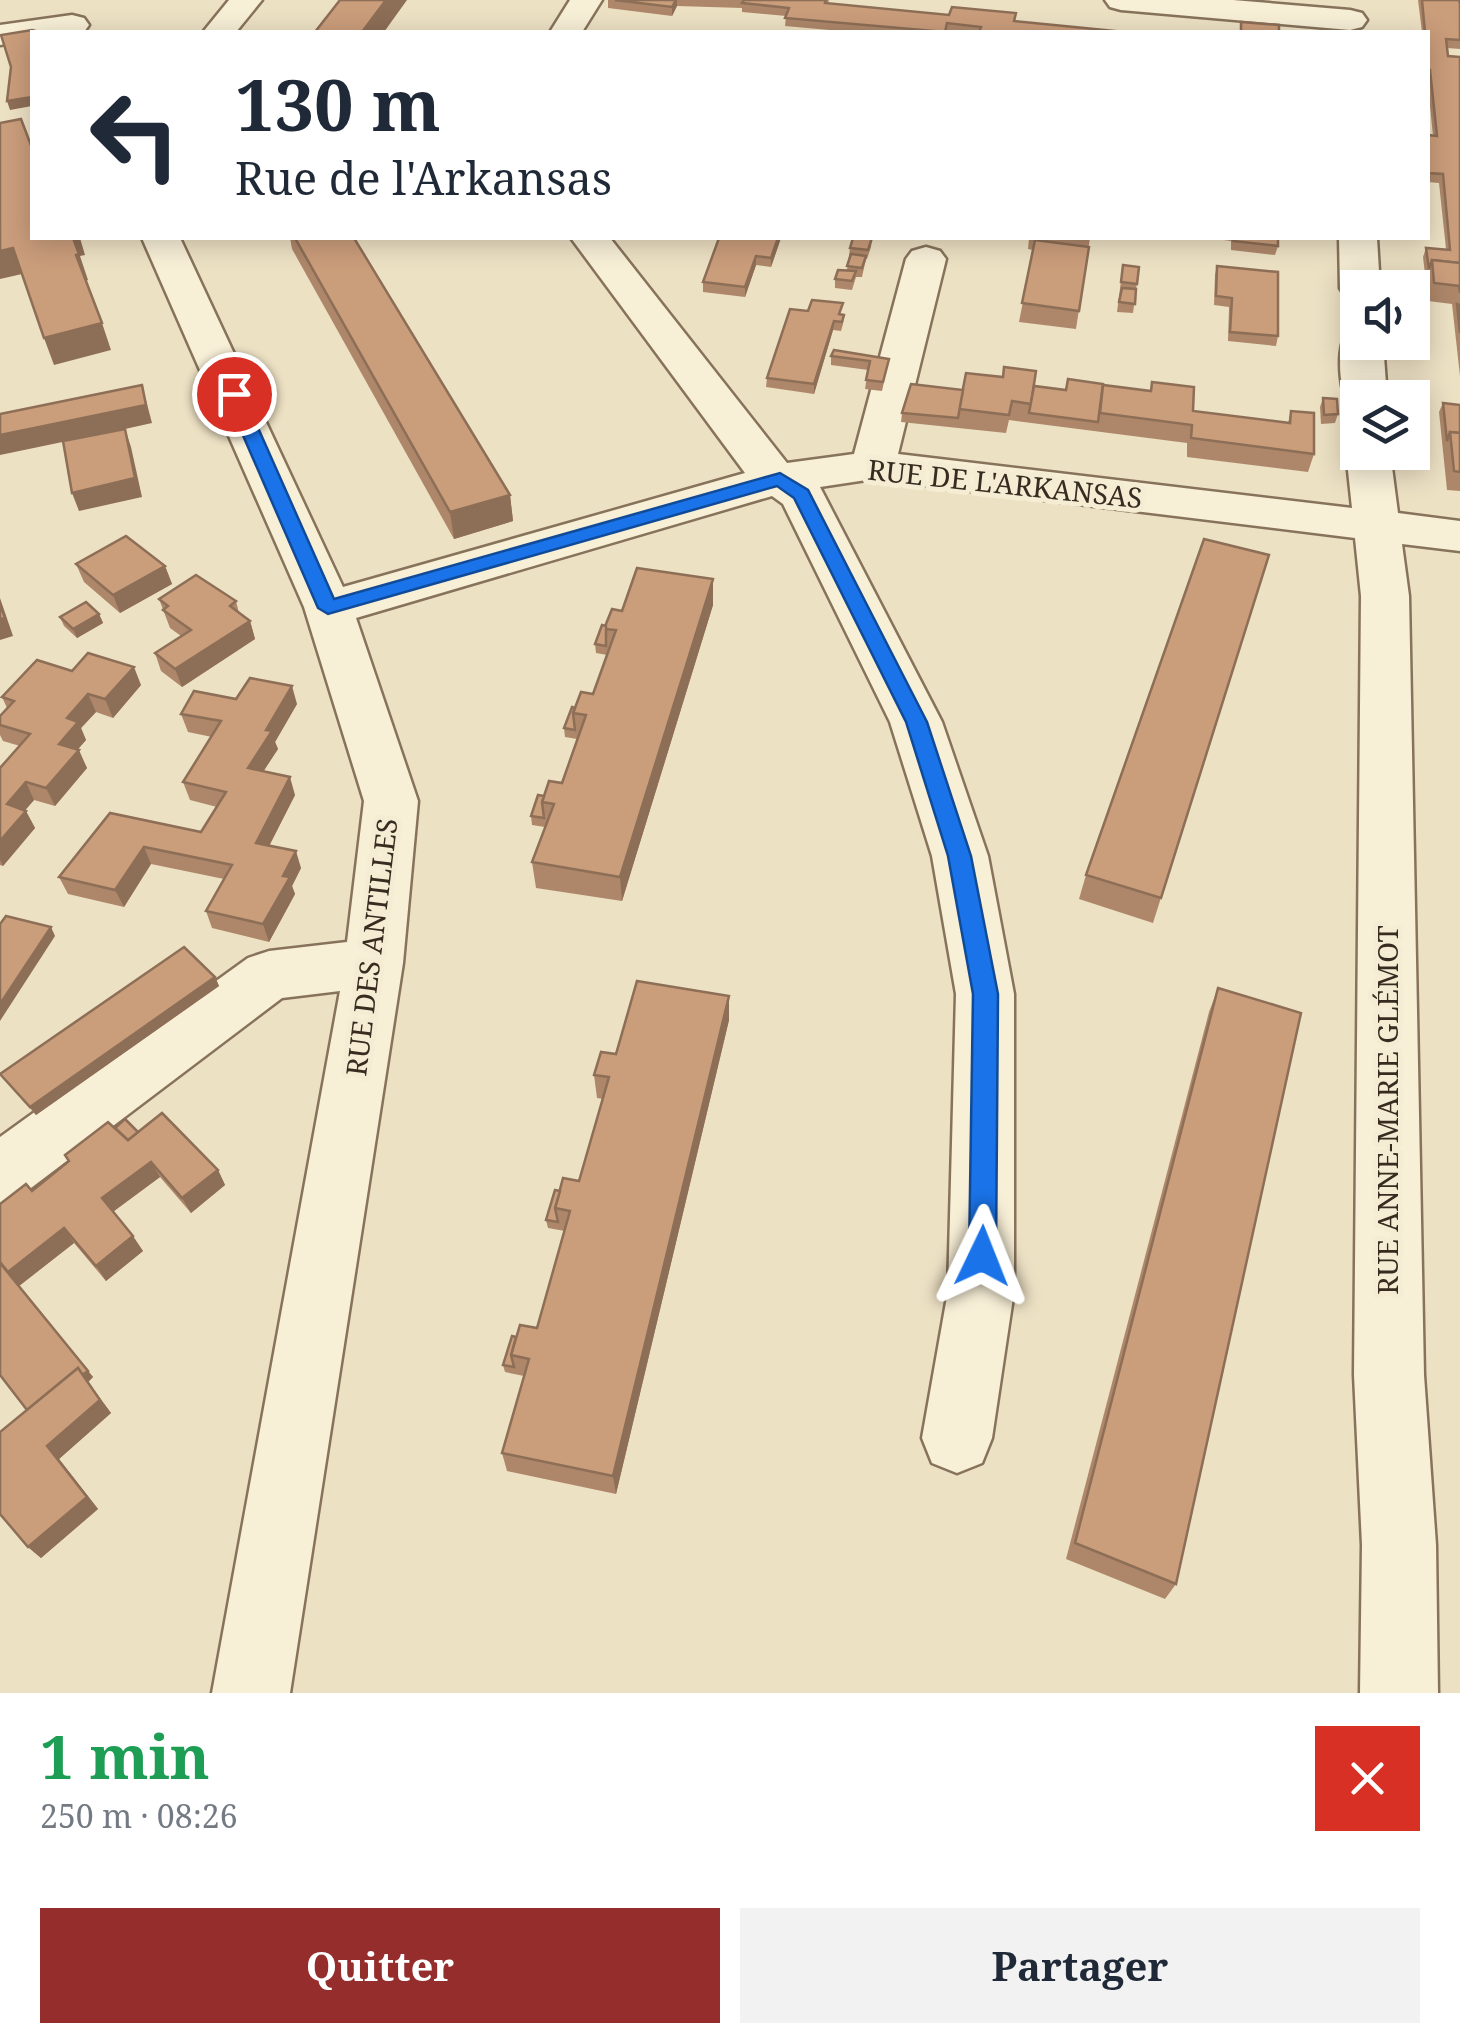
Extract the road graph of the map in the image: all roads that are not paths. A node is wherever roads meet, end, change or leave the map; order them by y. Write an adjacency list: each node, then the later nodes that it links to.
1 (246, 0): 6 (street)
2 (586, 0): 7 (street)
3 (1122, 0): 4 (street)
4 (1349, 18)
5 (75, 19): 8 (street)
6 (221, 30)
7 (567, 30)
8 (0, 35)
9 (161, 240): 19 (street, RUE DES ANTILLES)
10 (592, 240): 16 (street)
11 (1358, 240): 13 (street)
12 (926, 259): 14 (street)
13 (1359, 270)
14 (873, 465): 16 (street, RUE DE L'ARKANSAS); 17 (street, RUE DE L'ARKANSAS)
15 (1371, 470): 17 (street, RUE ANNE-MARIE GLÉMOT)
16 (780, 479): 19 (street, RUE DE L'ARKANSAS); 22 (street)
17 (1379, 526): 18 (street, RUE DE L'ARKANSAS); 24 (street, RUE ANNE-MARIE GLÉMOT)
18 (1460, 536)
19 (328, 608): 20 (street, RUE DES ANTILLES)
20 (374, 963): 21 (street); 23 (street, RUE DES ANTILLES)
21 (0, 1174)
22 (957, 1438)
23 (250, 1693)
24 (1399, 1693)

